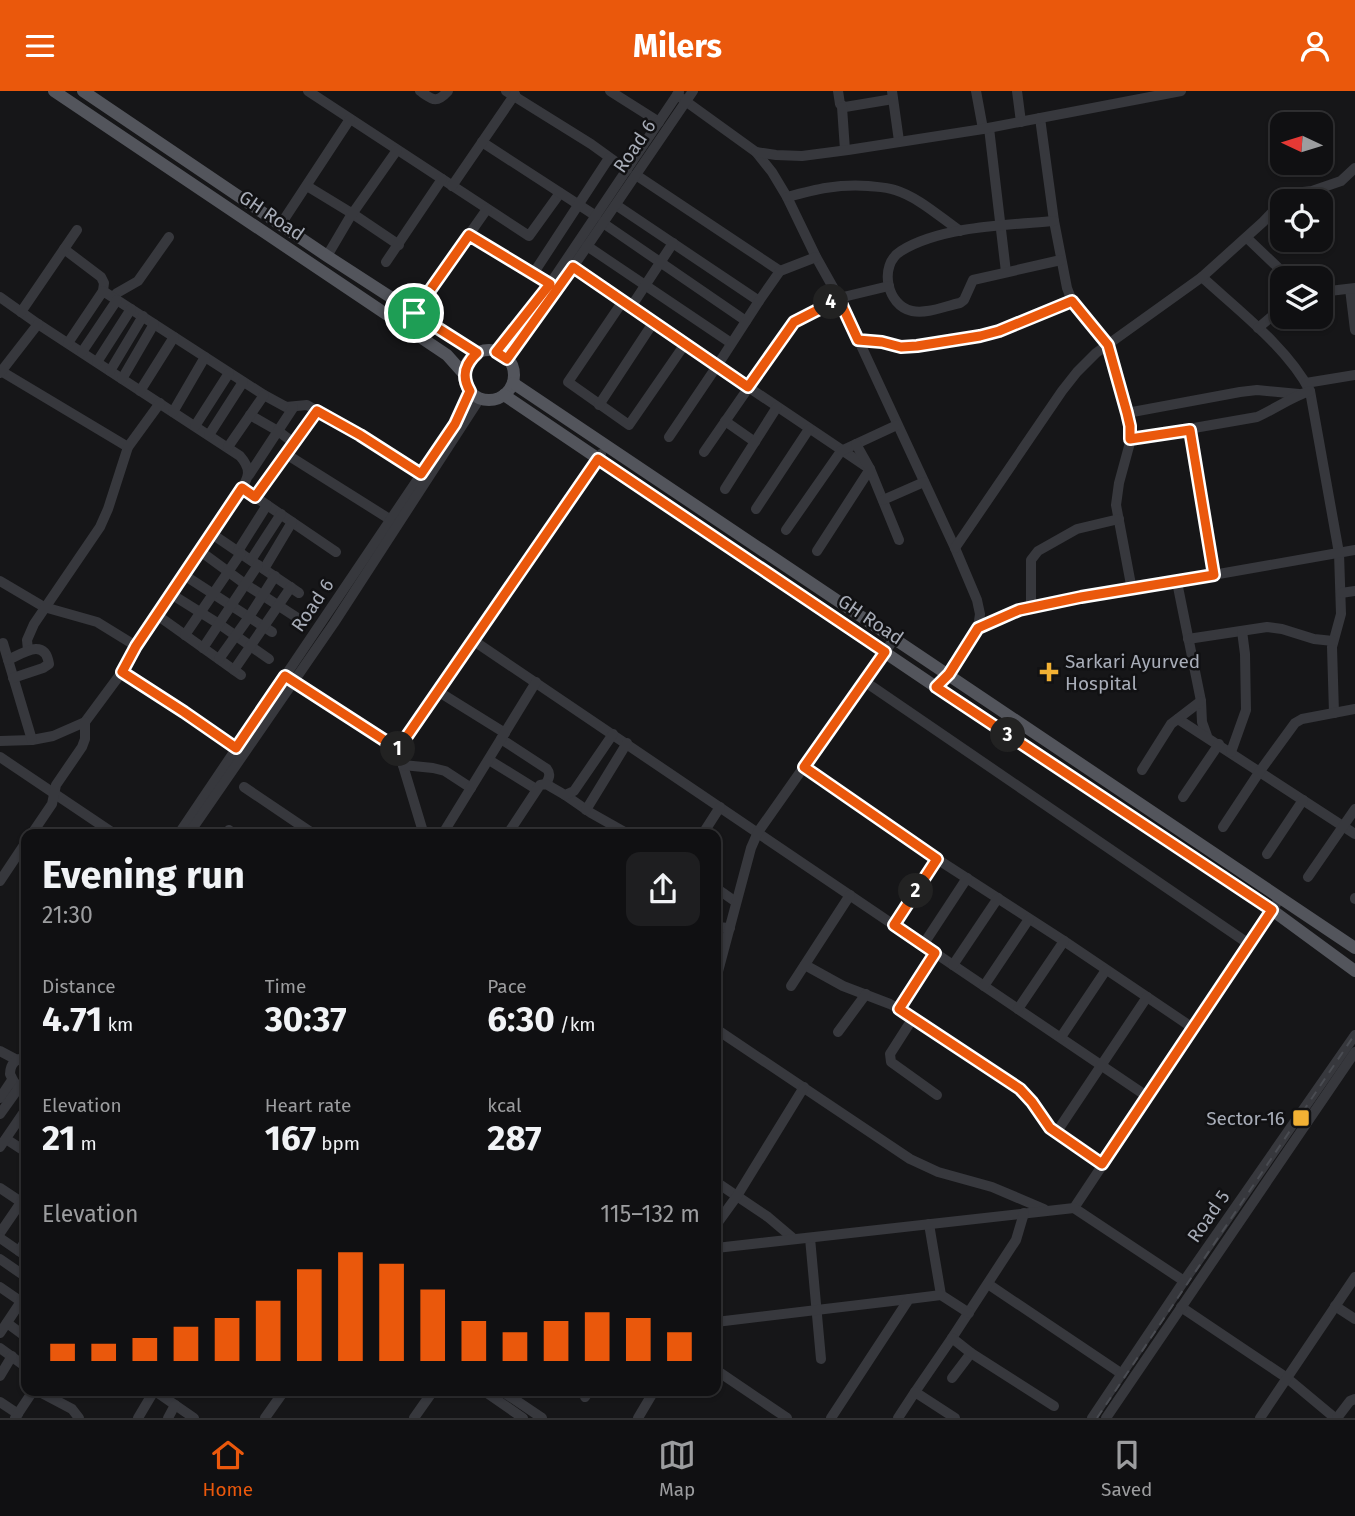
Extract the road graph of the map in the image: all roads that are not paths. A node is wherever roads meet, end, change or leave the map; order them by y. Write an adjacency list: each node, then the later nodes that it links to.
1 (55, 91): 105 (main road, GH Road)
2 (83, 91): 43 (main road, GH Road)
3 (308, 91): 18 (street)
4 (420, 91): 5 (street)
5 (448, 91)
6 (610, 91): 20 (street)
7 (693, 91): 15 (street, Road 6)
8 (838, 91): 16 (street)
9 (976, 91): 21 (street)
10 (1017, 91): 19 (street)
11 (1176, 91): 17 (street)
12 (512, 93): 23 (street); 27 (street)
13 (678, 93): 15 (street); 20 (street, Road 6)
14 (892, 95): 16 (street); 22 (street)
15 (687, 101): 26 (street); 29 (street, Road 6)
16 (842, 107): 25 (street)
17 (1040, 117): 19 (street); 42 (street)
18 (350, 118): 24 (street); 31 (street)
19 (1021, 122): 21 (street)
20 (659, 123): 29 (street, Road 6)
21 (986, 129): 22 (street); 44 (street)
22 (899, 141): 25 (street)
23 (482, 142): 32 (street); 34 (street)
24 (397, 150): 30 (street); 39 (street)
25 (845, 150): 26 (street)
26 (756, 152): 35 (street)
27 (609, 157): 29 (street); 36 (street)
28 (1355, 168): 33 (street)
29 (631, 172): 37 (street, Road 6); 41 (street, Road 6); 63 (street)
30 (442, 179): 32 (street); 53 (street)
31 (306, 186): 39 (street); 43 (street)
32 (452, 186): 38 (street)
33 (1318, 189)
34 (560, 193): 36 (street); 38 (street)
35 (787, 197): 47 (street); 57 (street)
36 (578, 204): 41 (street); 65 (street)
37 (616, 205): 41 (street, Road 6); 51 (street)
38 (487, 209): 48 (street)
39 (353, 214): 53 (street); 56 (street)
40 (1270, 214): 50 (street)
41 (600, 219): 54 (street, Road 6); 60 (street); 67 (street, Road 6)
42 (1054, 222): 44 (street); 58 (street)
43 (281, 224): 56 (main road, GH Road)
44 (1002, 225): 45 (street); 52 (street)
45 (985, 228): 47 (street); 52 (street)
46 (77, 230): 55 (street)
47 (960, 230): 69 (street)
48 (469, 235): 65 (street); 81 (street)
49 (169, 237): 74 (street)
50 (1247, 237): 61 (street); 66 (street)
51 (673, 243): 60 (street); 76 (street)
52 (1002, 244): 64 (street)
53 (399, 245): 59 (street)
54 (587, 246): 62 (street, Road 6); 68 (street)
55 (64, 249): 72 (street); 80 (street)
56 (327, 256): 81 (main road, GH Road)
57 (816, 257): 63 (street); 75 (street)
58 (1061, 260): 64 (street); 77 (street)
59 (386, 262)
60 (659, 262): 68 (street); 84 (street)
61 (1277, 266)
62 (573, 267): 78 (street); 98 (street, Road 6)
63 (780, 271): 76 (street)
64 (1006, 272): 69 (street)
65 (533, 274): 67 (street)
66 (1202, 277): 88 (street); 95 (street)
67 (550, 284): 98 (street, Road 6)
68 (646, 285): 78 (street); 93 (street)
69 (889, 286): 75 (street)
70 (1352, 288): 71 (street); 89 (street)
71 (1333, 290)
72 (103, 291): 74 (street); 92 (street)
73 (0, 297): 80 (street)
74 (115, 298): 79 (street); 96 (street)
75 (839, 299): 91 (street); 110 (street)
76 (759, 301): 84 (street)
77 (1072, 301): 91 (street); 95 (street)
78 (627, 304): 85 (street); 117 (street)
79 (131, 309): 82 (street); 100 (street)
80 (21, 311): 86 (street)
81 (414, 313): 97 (main road, GH Road)
82 (143, 316): 87 (street); 102 (street)
83 (1270, 318): 88 (street)
84 (746, 321): 93 (street)
85 (653, 323): 94 (street); 117 (street)
86 (38, 324): 92 (street); 103 (street)
87 (154, 324): 90 (street); 107 (street)
88 (1258, 328): 111 (street)
89 (1355, 330)
90 (174, 337): 99 (street); 112 (street)
91 (858, 340): 125 (street)
92 (68, 343): 96 (street)
93 (731, 343): 101 (street)
94 (685, 344): 101 (street); 117 (street)
95 (1108, 345): 122 (street); 163 (street)
96 (82, 352): 100 (street)
97 (477, 353): 98 (main road); 105 (main road)
98 (502, 355): 109 (main road)
99 (205, 357): 104 (street); 121 (street)
100 (97, 362): 102 (street)
101 (717, 366): 110 (street); 131 (street)
102 (110, 371): 107 (street)
103 (1, 372): 137 (street)
104 (229, 373): 108 (street); 126 (street)
105 (464, 374): 114 (main road)
106 (1355, 375): 111 (street)
107 (122, 379): 112 (street)
108 (243, 382): 113 (street); 130 (street)
109 (513, 383): 115 (main road); 136 (main road, GH Road)
110 (748, 387): 118 (street); 124 (street)
111 (1306, 389): 122 (street); 128 (street); 169 (street)
112 (140, 391): 116 (street)
113 (264, 395): 119 (street); 123 (street)
114 (475, 395): 115 (main road); 144 (street, Road 6); 214 (street, Road 6)
115 (504, 395): 142 (main road, GH Road)
116 (160, 403): 121 (street); 137 (street)
117 (599, 405)
118 (777, 407): 127 (street); 133 (street)
119 (293, 408): 120 (street); 129 (street)
120 (317, 411): 134 (street); 144 (street)
121 (173, 412): 126 (street)
122 (1127, 413): 132 (street)
123 (250, 415): 129 (street); 138 (street)
124 (725, 421): 133 (street); 139 (street)
125 (897, 425): 135 (street); 146 (street)
126 (195, 426): 130 (street)
127 (809, 429): 140 (street); 152 (street)
128 (1190, 430): 132 (street); 173 (street)
129 (278, 431): 134 (street); 145 (street)
130 (209, 435): 138 (street)
131 (669, 437)
132 (1130, 439): 154 (street)
133 (755, 442): 148 (street)
134 (294, 443): 141 (street)
135 (856, 444): 140 (street); 143 (street)
136 (607, 446): 142 (street); 198 (main road, GH Road)
137 (128, 447): 186 (street)
138 (228, 447): 145 (street)
139 (704, 451)
140 (841, 451): 143 (street); 158 (street)
141 (286, 454): 149 (street); 155 (street)
142 (598, 459): 200 (street); 207 (main road, GH Road)
143 (870, 469): 150 (street); 166 (street)
144 (421, 474): 155 (street, Road 6)
145 (248, 475): 147 (street)
146 (924, 482): 150 (street); 163 (street)
147 (242, 488): 149 (street); 159 (street)
148 (725, 489)
149 (255, 497): 151 (street)
150 (883, 501): 161 (street)
151 (267, 505): 153 (street); 157 (street)
152 (756, 509)
153 (281, 514): 156 (street); 160 (street)
154 (1119, 519): 178 (street); 187 (street)
155 (391, 520): 214 (street, Road 6)
156 (292, 522): 162 (street); 168 (street)
157 (254, 526): 160 (street); 167 (street)
158 (786, 530)
159 (212, 534): 165 (street); 167 (street)
160 (268, 535): 162 (street); 170 (street)
161 (899, 540)
162 (280, 543): 170 (street)
163 (955, 548): 193 (street)
164 (1355, 550): 169 (street)
165 (200, 551): 171 (street); 172 (street)
166 (817, 551)
167 (239, 552): 170 (street); 171 (street)
168 (336, 552)
169 (1339, 553): 173 (street); 180 (street)
170 (258, 565): 174 (street); 177 (street)
171 (229, 572): 177 (street); 182 (street)
172 (184, 575): 181 (street); 182 (street)
173 (1214, 575): 176 (street)
174 (275, 576): 183 (street); 185 (street)
175 (0, 581): 186 (street)
176 (1177, 582): 178 (street); 199 (street)
177 (245, 585): 183 (street); 184 (street)
178 (1132, 590): 187 (street)
179 (1355, 591): 180 (street)
180 (1340, 593): 201 (street)
181 (171, 594): 188 (street); 189 (street)
182 (213, 594): 184 (street); 188 (street)
183 (263, 595): 185 (street); 190 (street)
184 (232, 606): 190 (street); 192 (street)
185 (278, 606): 191 (street); 194 (street)
186 (44, 607): 203 (street); 206 (street)
187 (1031, 607): 193 (street)
188 (200, 613): 192 (street); 196 (street)
189 (157, 615): 196 (street); 203 (street)
190 (249, 617): 194 (street); 197 (street)
191 (296, 617)
192 (219, 624): 197 (street); 205 (street)
193 (978, 628): 212 (street)
194 (268, 630): 204 (street)
195 (1242, 631): 199 (street); 201 (street); 233 (street)
196 (185, 635): 205 (street)
197 (236, 636): 204 (street); 208 (street)
198 (894, 639): 207 (street); 212 (main road, GH Road)
199 (1188, 639): 219 (street)
200 (474, 641): 216 (street); 218 (street)
201 (1333, 641): 221 (street)
202 (4, 643): 210 (street)
203 (136, 646): 211 (street)
204 (251, 646): 208 (street); 209 (street)
205 (203, 648): 208 (street)
206 (28, 650): 210 (street); 213 (street)
207 (885, 652): 215 (street); 217 (main road, GH Road)
208 (219, 659)
209 (269, 659)
210 (6, 663): 213 (street)
211 (122, 672): 223 (street); 232 (street)
212 (949, 674): 217 (street); 274 (main road, GH Road)
213 (13, 678): 227 (street)
214 (289, 679): 231 (street); 232 (street, Road 6)
215 (864, 681): 237 (street); 283 (street)
216 (536, 682): 224 (street); 225 (street)
217 (936, 687): 276 (main road, GH Road)
218 (439, 692): 225 (street); 231 (street)
219 (1202, 701): 222 (street); 226 (street)
220 (1355, 709): 221 (street)
221 (1334, 713): 239 (street)
222 (1178, 719): 226 (street); 238 (street)
223 (85, 722): 227 (street); 244 (street)
224 (613, 734): 229 (street); 245 (street)
225 (503, 736): 235 (street); 240 (street)
226 (1208, 737): 230 (street)
227 (32, 740): 228 (street)
228 (0, 741)
229 (627, 744): 248 (street); 250 (street)
230 (1219, 744): 233 (street); 246 (street)
231 (398, 749): 236 (street)
232 (239, 751): 255 (street, Road 6); 256 (street, Road 6)
233 (1231, 753): 239 (street)
234 (0, 757): 244 (street)
235 (489, 759): 242 (street); 243 (street)
236 (403, 765): 242 (street); 258 (street)
237 (804, 767): 263 (street); 267 (street)
238 (1142, 770)
239 (1260, 771): 247 (street); 252 (street)
240 (546, 784): 243 (street); 245 (street)
241 (244, 787): 257 (street)
242 (471, 788): 259 (street)
243 (536, 789): 260 (street)
244 (54, 793): 253 (street); 254 (street)
245 (565, 795): 250 (street)
246 (1183, 797)
247 (1303, 800): 251 (street); 265 (street)
248 (720, 807): 262 (street); 263 (street)
249 (1355, 809): 251 (street)
250 (586, 810): 261 (street)
251 (1343, 826): 264 (street); 268 (street)
252 (1223, 827)
253 (35, 829)
254 (107, 829)
255 (182, 829)
256 (192, 829)
257 (306, 829)
258 (422, 829)
259 (446, 829)
260 (514, 829)
261 (619, 829)
262 (706, 829)
263 (758, 832): 272 (street); 275 (street)
264 (1355, 834)
265 (1267, 854)
266 (21, 856): 270 (street)
267 (937, 859): 269 (street); 278 (street)
268 (1308, 877)
269 (967, 878): 273 (street); 282 (street)
270 (0, 881)
271 (721, 892): 275 (street)
272 (850, 895): 278 (street); 287 (street)
273 (998, 898): 277 (street); 288 (street)
274 (1280, 898): 276 (street); 284 (main road, GH Road)
275 (736, 902): 280 (street)
276 (1272, 910): 283 (street); 290 (main road, GH Road)
277 (1029, 919): 281 (street); 292 (street)
278 (894, 925): 282 (street)
279 (721, 928): 280 (street)
280 (730, 929): 286 (street)
281 (1064, 941): 289 (street); 296 (street)
282 (923, 944): 285 (street)
283 (1249, 944): 298 (street)
284 (1355, 948)
285 (935, 953): 288 (street); 295 (street)
286 (721, 961)
287 (805, 965): 291 (street); 293 (street)
288 (953, 965): 292 (street)
289 (1106, 970): 294 (street); 302 (street)
290 (1355, 971)
291 (791, 986)
292 (984, 986): 296 (street)
293 (866, 994): 295 (street); 300 (street)
294 (1147, 997): 298 (street); 307 (street)
295 (899, 1009): 297 (street)
296 (1018, 1009): 302 (street)
297 (913, 1018): 311 (street); 318 (street)
298 (1193, 1028): 312 (street)
299 (721, 1032): 310 (street)
300 (838, 1032)
301 (1355, 1035): 340 (street, Road 5)
302 (1061, 1037): 307 (street)
303 (0, 1051): 305 (street)
304 (1355, 1052): 348 (street, Road 5)
305 (21, 1059)
306 (21, 1060): 309 (street)
307 (1100, 1065): 312 (street); 318 (street)
308 (0, 1066): 309 (street)
309 (17, 1082): 313 (street); 314 (street)
310 (804, 1087): 324 (street); 328 (street)
311 (937, 1095)
312 (1148, 1097): 321 (street)
313 (0, 1098)
314 (0, 1114)
315 (21, 1116): 316 (street)
316 (16, 1123): 317 (street); 319 (street)
317 (21, 1127)
318 (1056, 1133): 321 (street)
319 (3, 1143): 320 (street)
320 (21, 1150)
321 (1102, 1164): 327 (street)
322 (721, 1185): 324 (street)
323 (0, 1188): 325 (street)
324 (737, 1196): 330 (street); 334 (street)
325 (21, 1198)
326 (21, 1204): 332 (street)
327 (1074, 1208): 328 (street); 340 (street)
328 (1048, 1211): 329 (street)
329 (1024, 1213): 331 (street); 341 (street)
330 (721, 1218)
331 (929, 1224): 333 (street); 343 (street)
332 (0, 1236): 336 (street)
333 (810, 1238): 334 (street); 349 (street)
334 (794, 1239): 335 (street)
335 (721, 1247)
336 (21, 1252)
337 (0, 1259): 338 (street)
338 (21, 1274)
339 (1355, 1277): 347 (street)
340 (1184, 1281): 363 (street, Road 5)
341 (988, 1284): 350 (street); 363 (street)
342 (0, 1287): 344 (street)
343 (941, 1295): 345 (street); 350 (street)
344 (21, 1298)
345 (909, 1299): 349 (street); 392 (street)
346 (21, 1305): 353 (street)
347 (1335, 1306): 351 (street); 366 (street)
348 (1181, 1307): 366 (street); 396 (street, Road 5)
349 (816, 1310): 352 (street); 360 (street)
350 (968, 1313): 356 (street)
351 (1355, 1319)
352 (721, 1321)
353 (7, 1323): 354 (street); 355 (street)
354 (0, 1333)
355 (21, 1333)
356 (952, 1338): 358 (street); 367 (street)
357 (0, 1348): 359 (street)
358 (971, 1353): 365 (street); 380 (street)
359 (12, 1356): 361 (street); 364 (street)
360 (821, 1359)
361 (21, 1363)
362 (721, 1373): 391 (street)
363 (1122, 1374): 395 (street, Road 5)
364 (0, 1375)
365 (952, 1378)
366 (1287, 1378): 397 (street); 398 (street)
367 (915, 1392): 393 (street); 394 (street)
368 (30, 1396): 382 (street)
369 (47, 1396): 383 (street)
370 (155, 1396): 384 (street)
371 (163, 1396): 379 (street)
372 (280, 1396): 387 (street)
373 (429, 1396): 388 (street)
374 (493, 1396): 381 (street)
375 (506, 1396): 381 (street)
376 (651, 1396): 390 (street)
377 (1355, 1399): 398 (street)
378 (0, 1402): 382 (street)
379 (175, 1405): 385 (street); 386 (street)
380 (1054, 1405)
381 (523, 1415): 389 (street)
382 (16, 1416)
383 (79, 1418)
384 (138, 1418)
385 (168, 1418)
386 (194, 1418)
387 (265, 1418)
388 (414, 1418)
389 (542, 1418)
390 (638, 1418)
391 (787, 1418)
392 (831, 1418)
393 (898, 1418)
394 (955, 1418)
395 (1092, 1418)
396 (1106, 1418)
397 (1260, 1418)
398 (1336, 1418)

